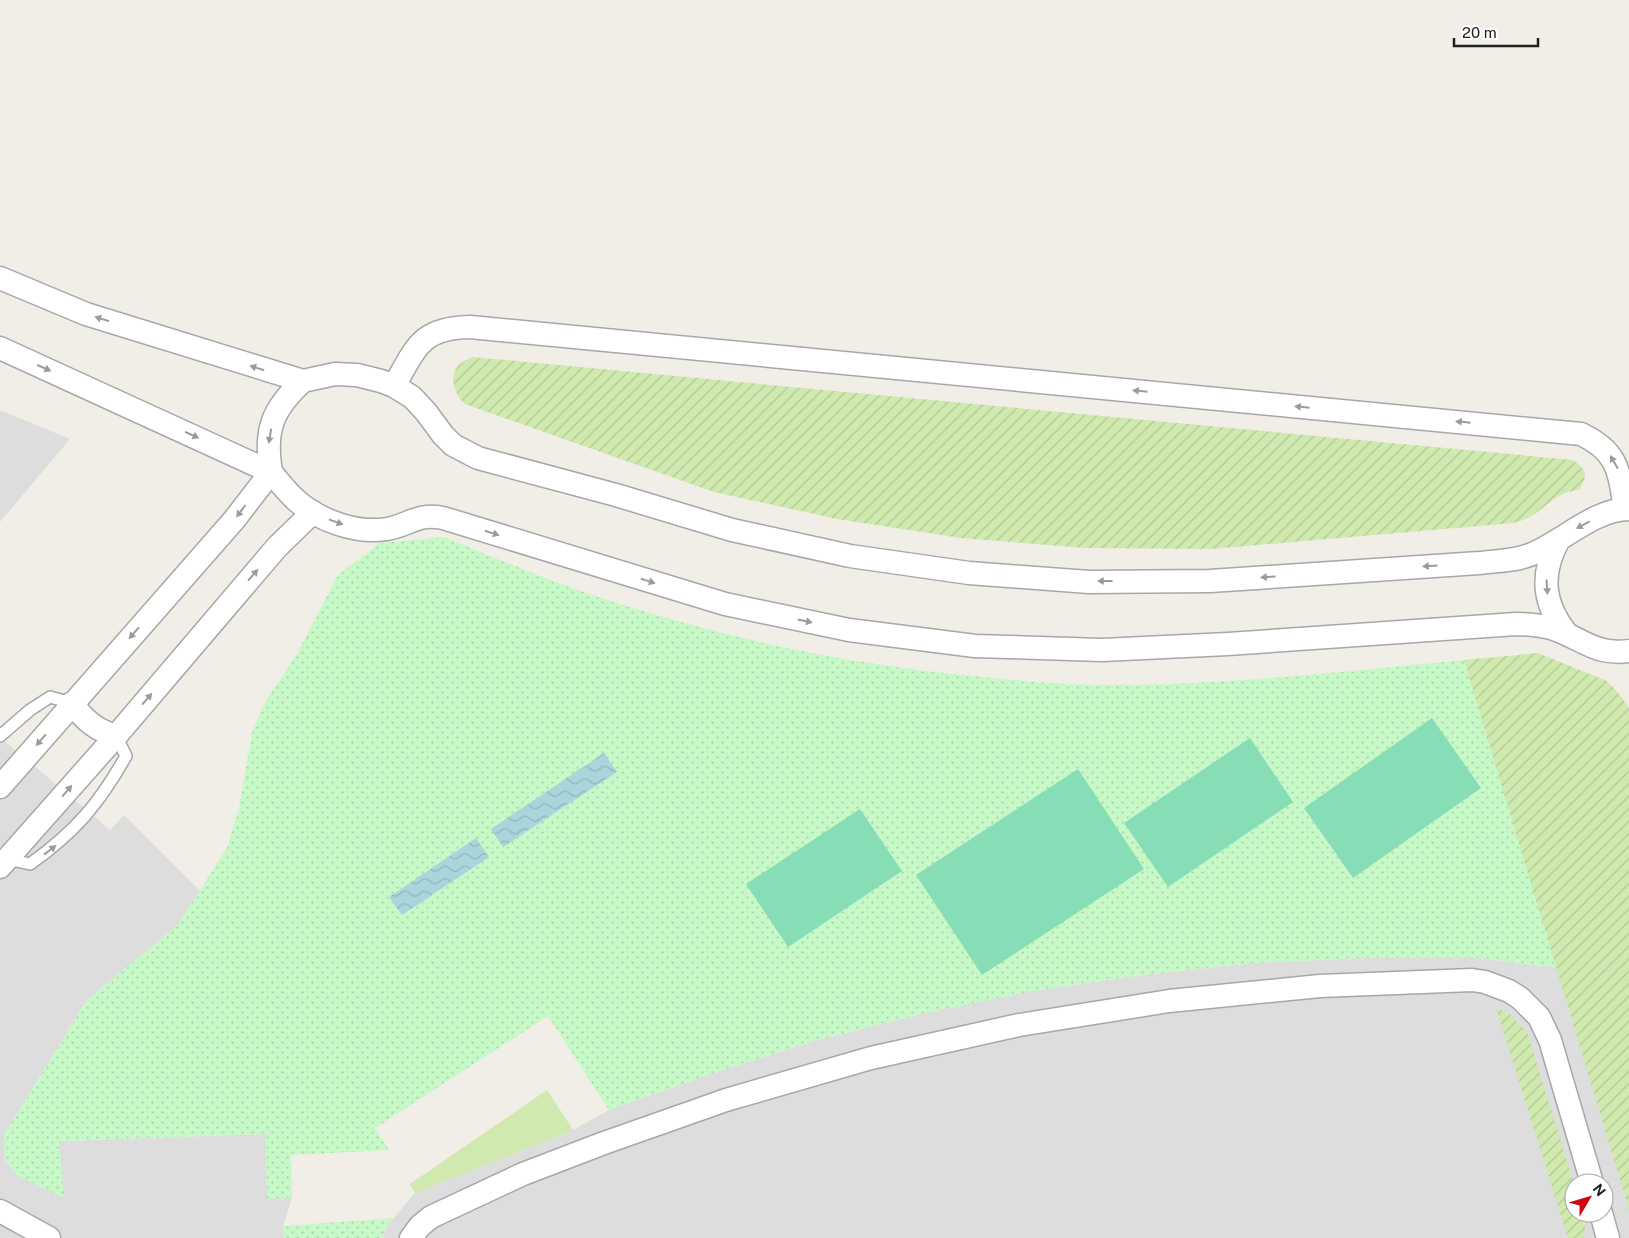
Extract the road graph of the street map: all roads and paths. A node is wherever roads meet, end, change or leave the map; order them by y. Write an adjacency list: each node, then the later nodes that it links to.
1 (0, 278): 3 (street, one-way to 1)
2 (0, 348): 5 (street, one-way to 5)
3 (303, 381): 4 (street); 5 (street, one-way to 5)
4 (394, 386): 6 (street, one-way to 4); 8 (street, one-way to 4)
5 (271, 472): 7 (street); 11 (street, one-way to 11)
6 (1627, 509): 8 (street, one-way to 8)
7 (313, 512): 9 (street, one-way to 9); 13 (street, one-way to 7)
8 (1558, 541): 9 (street, one-way to 9)
9 (1567, 634): 10 (street)
10 (1627, 655)
11 (72, 703): 12 (lane); 13 (street); 14 (street, one-way to 14)
12 (0, 736)
13 (116, 736): 15 (street, one-way to 13); 15 (lane, one-way to 13)
14 (0, 788)
15 (2, 860)
16 (1589, 1173): 20 (street)
17 (0, 1211): 19 (street)
18 (1604, 1223): 21 (street)
19 (49, 1238)
20 (411, 1238)
21 (1608, 1238)

